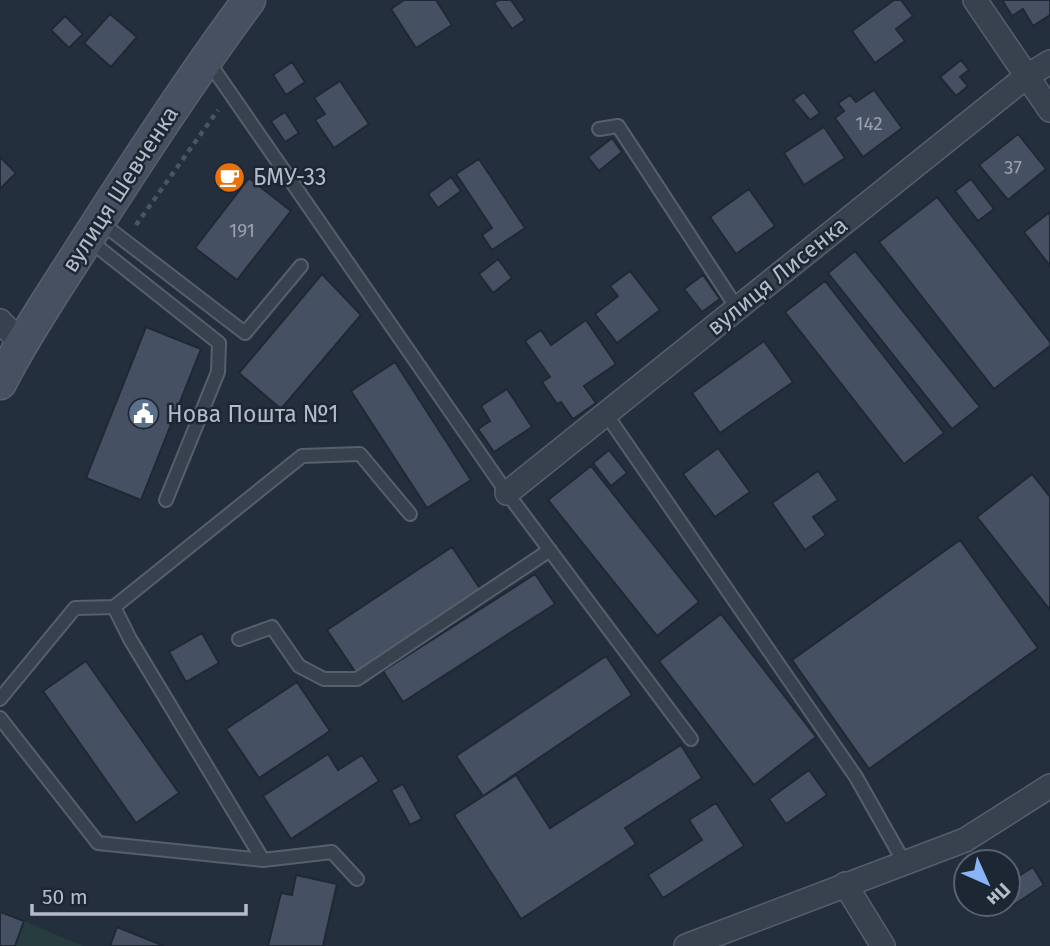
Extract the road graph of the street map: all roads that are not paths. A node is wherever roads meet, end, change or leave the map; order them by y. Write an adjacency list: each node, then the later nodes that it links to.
1 (249, 0): 3 (street, вулиця Шевченка)
2 (975, 0): 5 (street)
3 (205, 58): 8 (street, вулиця Шевченка); 14 (lane)
4 (1050, 62): 5 (street, вулиця Лисенка)
5 (1027, 76): 6 (street); 10 (street, вулиця Лисенка)
6 (1050, 110)
7 (599, 128): 10 (lane)
8 (94, 230): 9 (lane); 11 (street, вулиця Шевченка); 15 (lane)
9 (301, 266)
10 (737, 308): 13 (street, вулиця Лисенка)
11 (10, 331): 12 (street, вулиця Шевченка)
12 (0, 383)
13 (606, 414): 14 (street, вулиця Лисенка); 25 (lane)
14 (507, 493): 17 (lane)
15 (166, 500)
16 (410, 514): 18 (lane)
17 (550, 550): 19 (lane); 22 (lane)
18 (114, 607): 20 (lane); 24 (lane)
19 (239, 639)
20 (0, 699)
21 (0, 718): 24 (lane)
22 (691, 739)
23 (1050, 786): 25 (street)
24 (263, 859): 26 (lane)
25 (904, 862): 27 (street)
26 (357, 879)
27 (845, 884): 28 (street); 29 (street)
28 (686, 946)
29 (883, 946)

